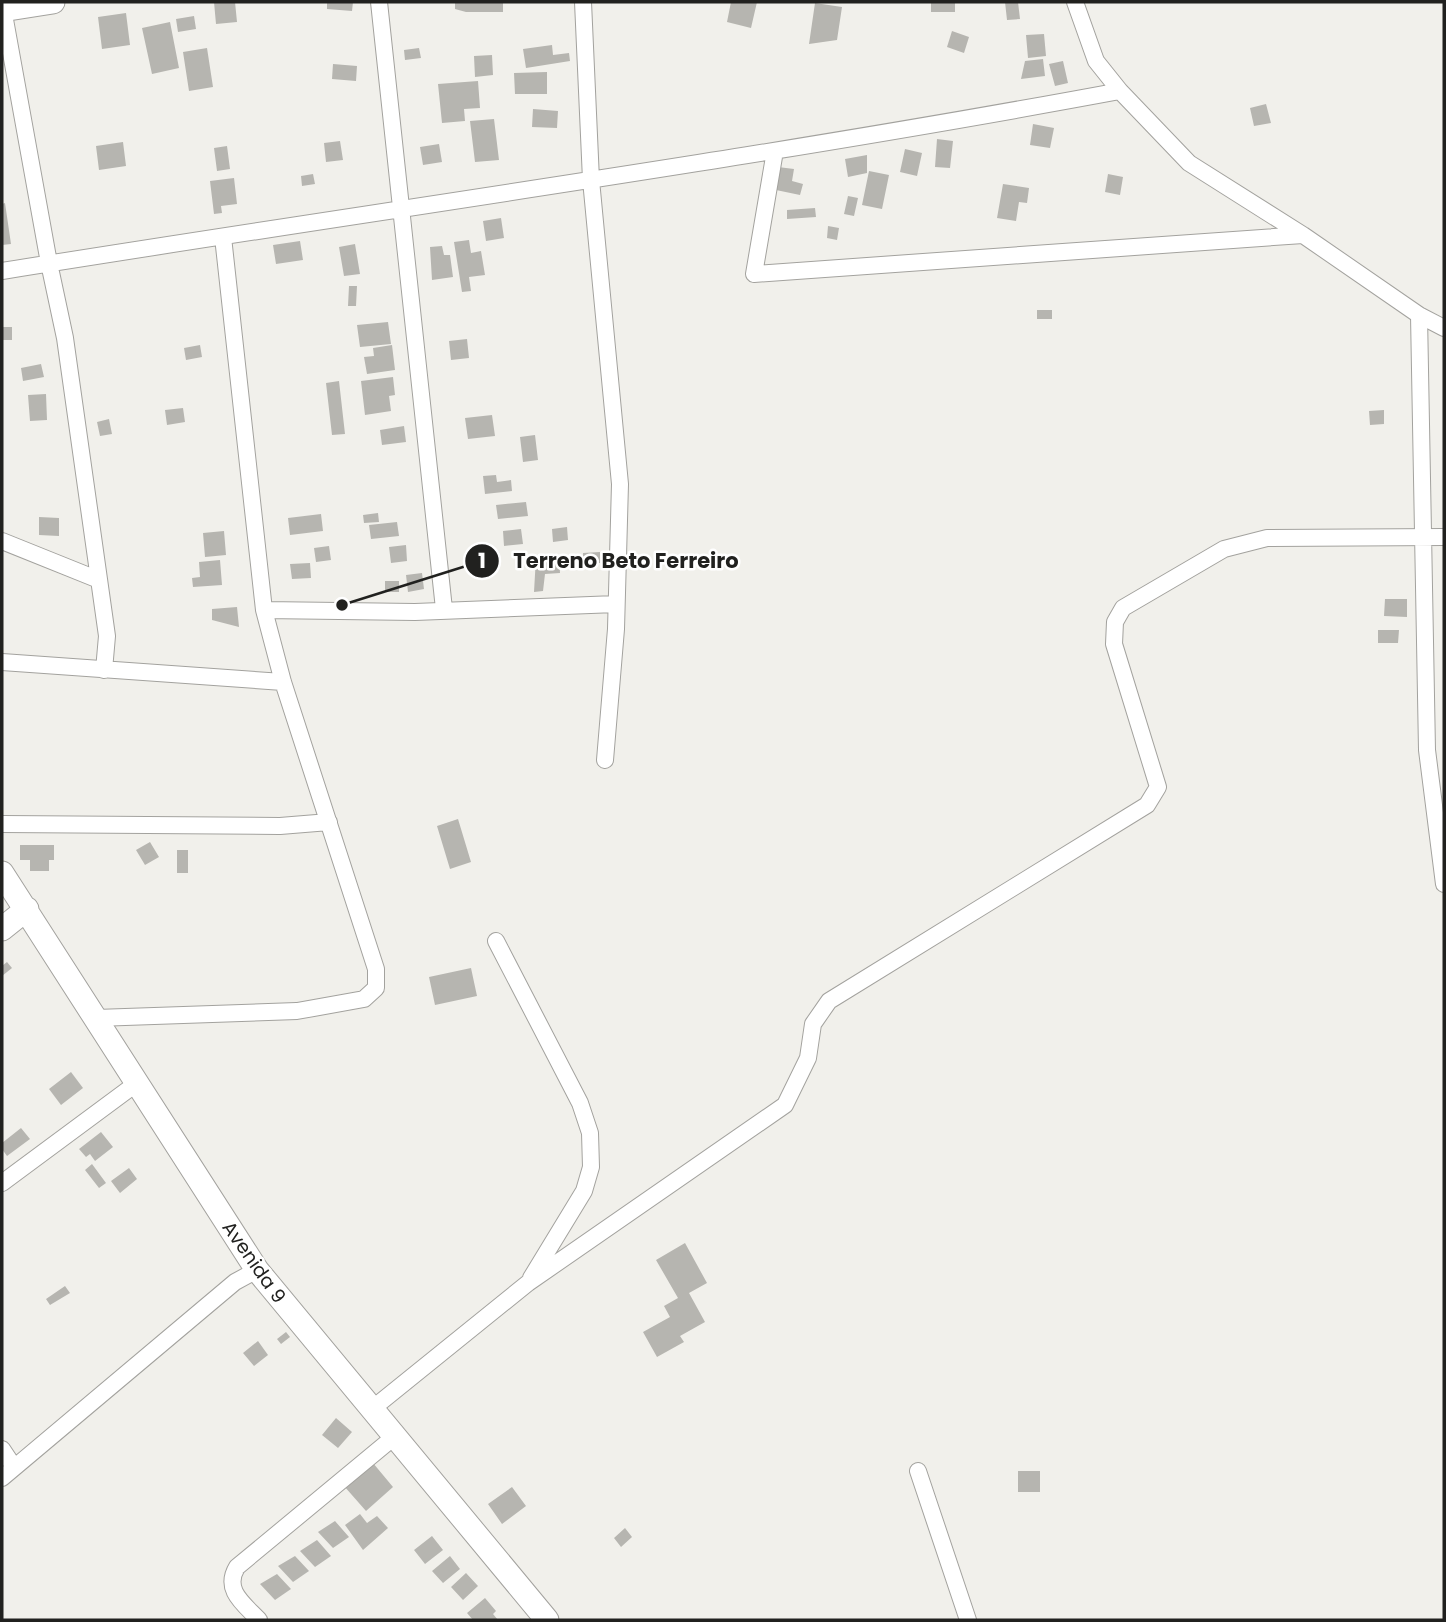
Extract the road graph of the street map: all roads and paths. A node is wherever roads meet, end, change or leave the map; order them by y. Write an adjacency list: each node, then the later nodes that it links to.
1 (52, 2): 5 (main road)
2 (379, 2): 9 (street)
3 (583, 2): 8 (street)
4 (1075, 2): 6 (street)
5 (2, 7): 12 (street)
6 (1120, 91): 7 (street); 10 (street)
7 (775, 151): 8 (street); 10 (street)
8 (591, 180): 9 (street); 20 (street)
9 (401, 207): 11 (street); 21 (street)
10 (1303, 235): 14 (street)
11 (223, 237): 12 (street); 22 (street)
12 (49, 263): 13 (street); 19 (street)
13 (2, 271)
14 (1419, 315): 15 (street); 16 (street)
15 (1444, 328)
16 (1422, 537): 17 (street); 27 (street); 39 (street)
17 (1444, 537)
18 (2, 541): 19 (street)
19 (99, 580): 24 (street)
20 (616, 604): 21 (street); 26 (street)
21 (444, 609): 22 (street)
22 (264, 610): 25 (street)
23 (2, 662): 24 (street)
24 (104, 670): 25 (street)
25 (283, 682): 28 (street)
26 (605, 760)
27 (1437, 771): 31 (street)
28 (329, 822): 29 (street); 35 (street)
29 (2, 824)
30 (2, 873): 32 (main road, Avenida 9)
31 (1444, 884)
32 (27, 909): 33 (main road); 35 (main road, Avenida 9)
33 (2, 929)
34 (496, 941): 39 (street)
35 (96, 1018): 36 (main road, Avenida 9)
36 (137, 1083): 37 (street); 38 (main road, Avenida 9)
37 (2, 1183)
38 (257, 1270): 40 (main road, Avenida 9); 44 (street)
39 (528, 1283): 40 (street)
40 (372, 1409): 41 (main road, Avenida 9)
41 (394, 1437): 45 (street); 46 (main road, Avenida 9)
42 (2, 1449): 44 (street)
43 (918, 1471): 47 (street)
44 (8, 1473)
45 (259, 1620)
46 (547, 1620)
47 (968, 1620)

